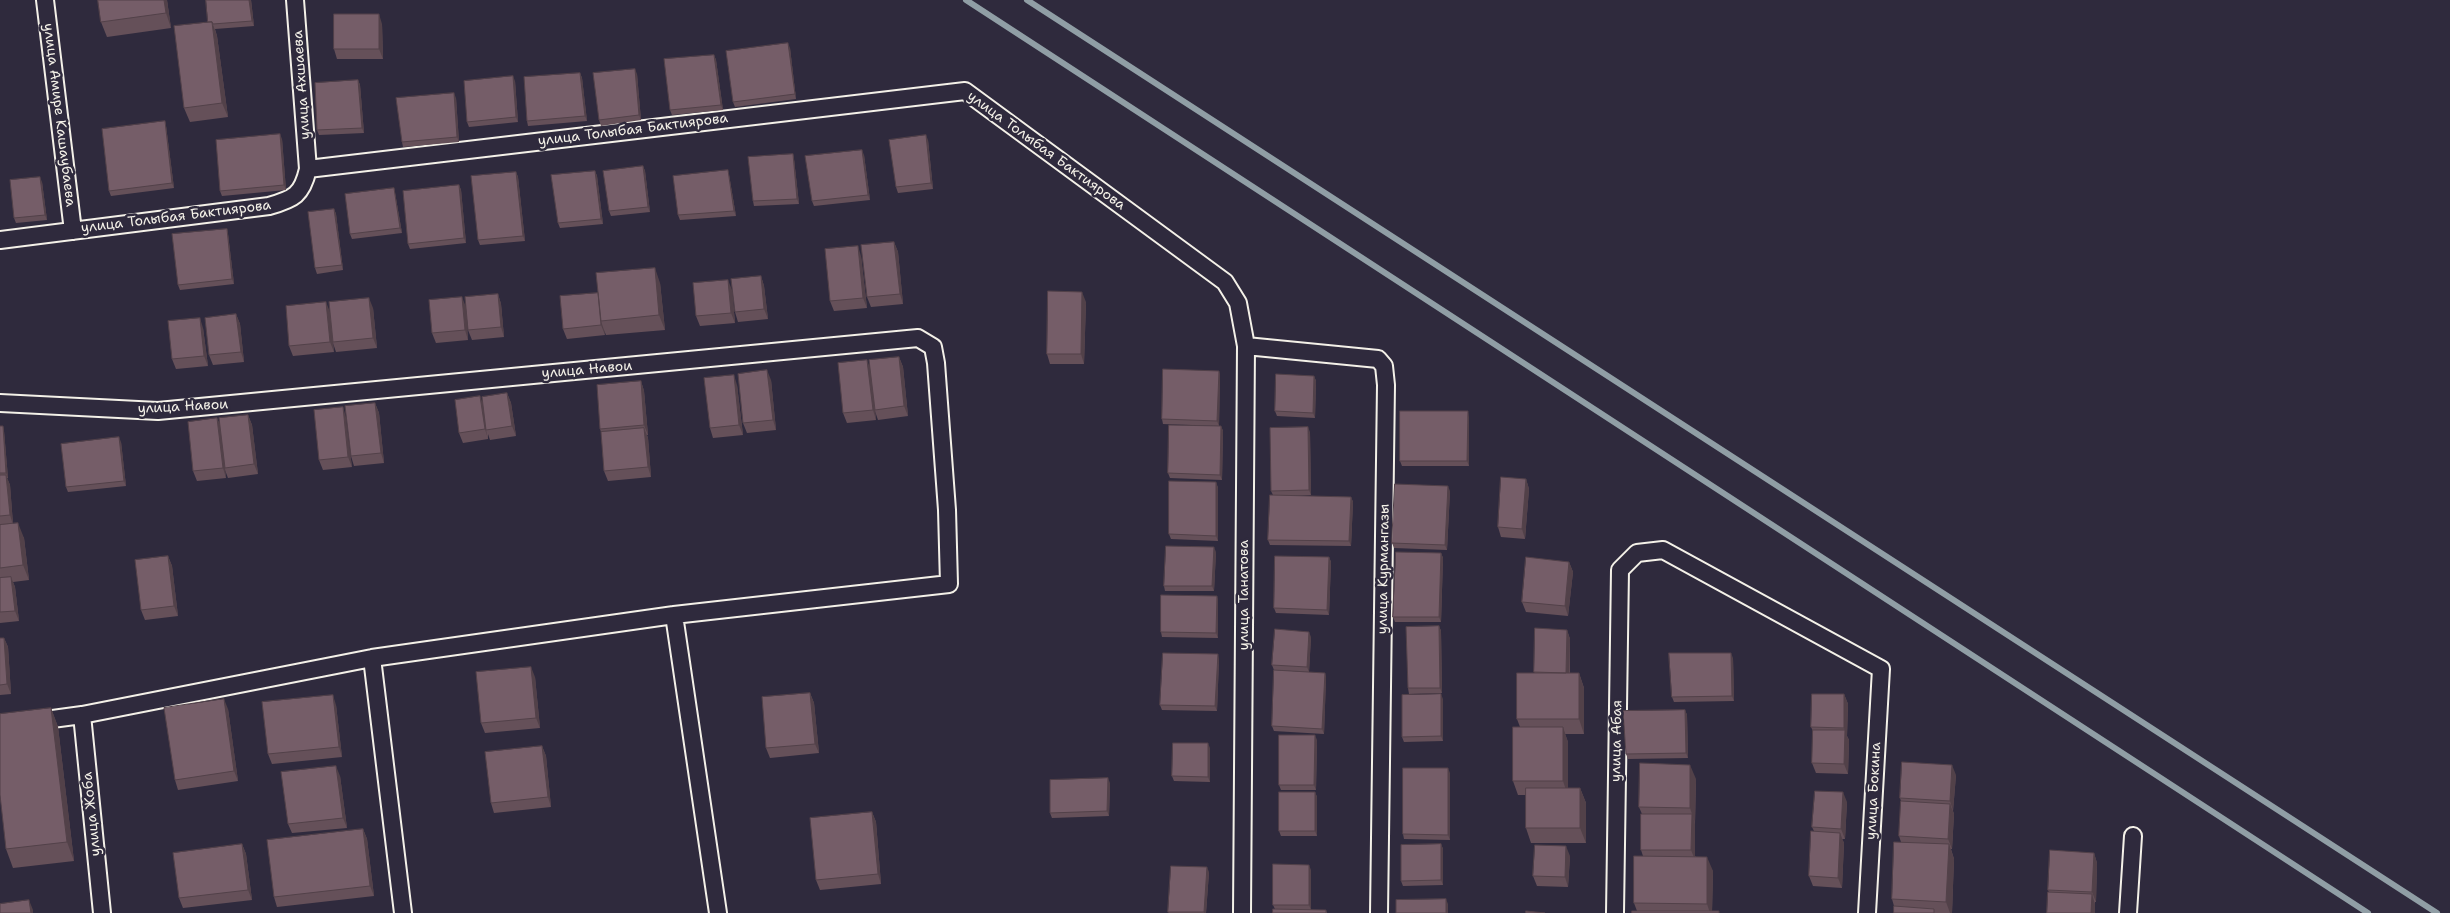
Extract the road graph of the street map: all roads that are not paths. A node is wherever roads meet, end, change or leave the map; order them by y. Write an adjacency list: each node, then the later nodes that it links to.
1 (45, 0): 4 (street, улица Амире Кашаубаева)
2 (295, 0): 3 (street, улица Ахшаева)
3 (308, 169): 4 (street, улица Толыбая Бактиярова); 6 (street, улица Толыбая Бактиярова)
4 (73, 230): 5 (street, улица Толыбая Бактиярова)
5 (0, 240)
6 (1225, 282): 7 (street, улица Танатова)
7 (1246, 346): 18 (street, улица Танатова); 19 (street, улица Курмангазы)
8 (0, 403): 9 (street, улица Навои)
9 (674, 615): 10 (street); 17 (street)
10 (372, 658): 12 (street); 16 (street)
11 (1881, 669): 20 (street, улица Абая); 21 (street, улица Бокина)
12 (82, 715): 13 (street); 15 (street, улица Жоба)
13 (0, 726)
14 (2133, 836): 22 (street)
15 (102, 913)
16 (403, 913)
17 (718, 913)
18 (1242, 913)
19 (1379, 913)
20 (1615, 913)
21 (1867, 913)
22 (2128, 913)

